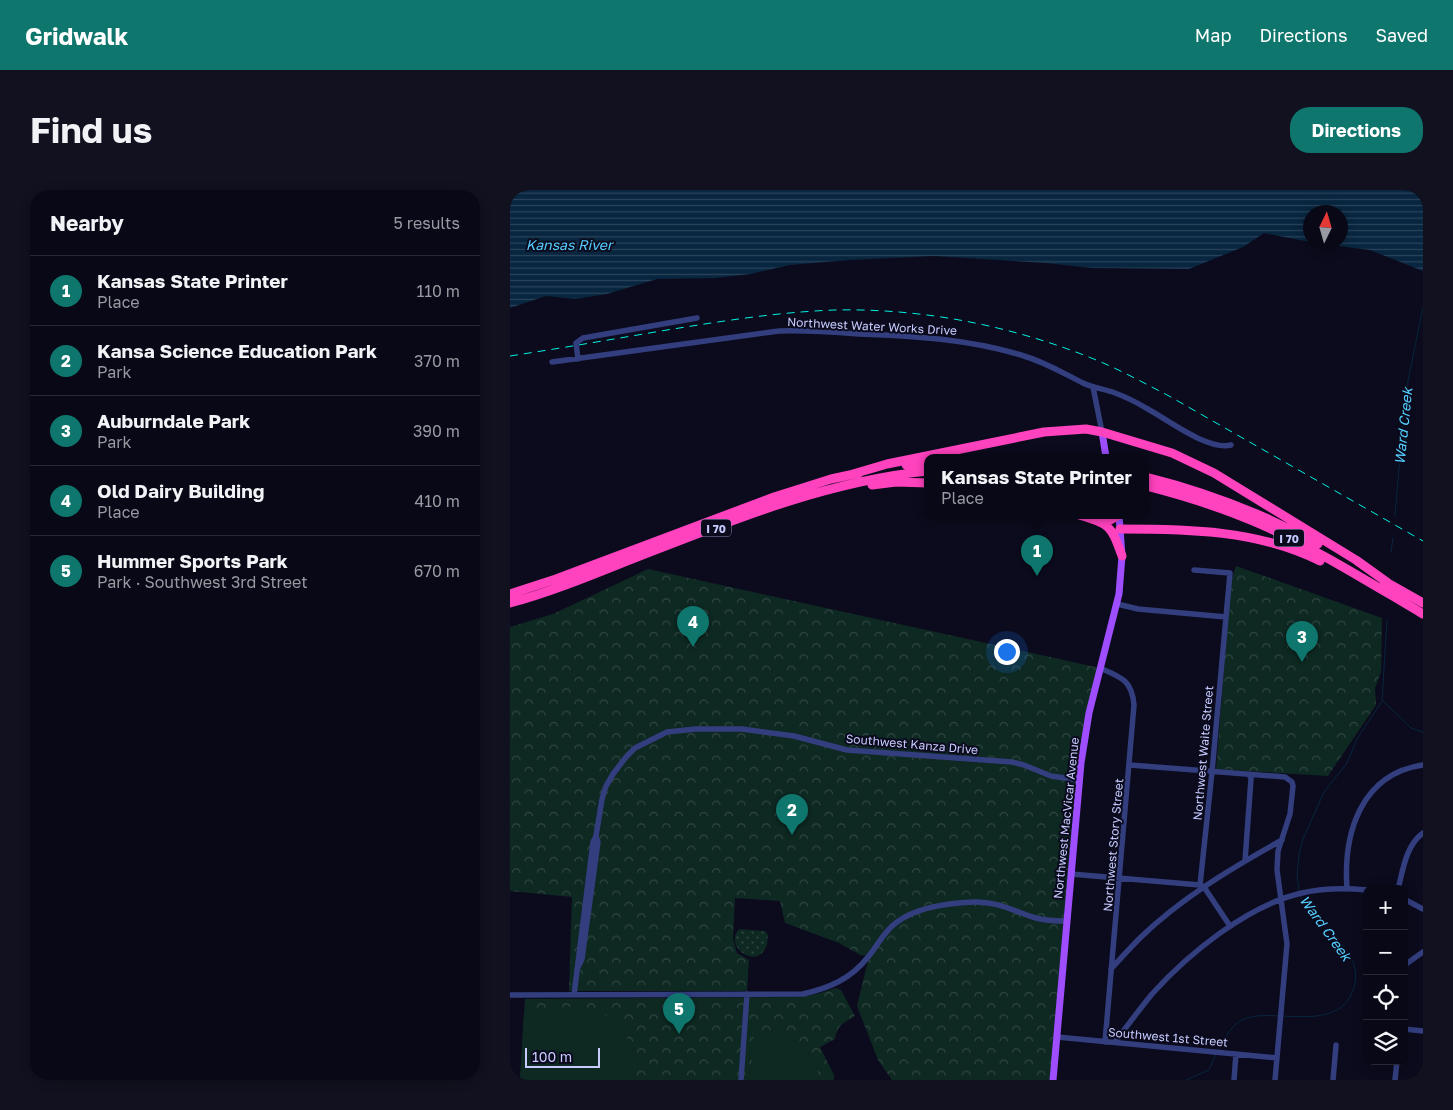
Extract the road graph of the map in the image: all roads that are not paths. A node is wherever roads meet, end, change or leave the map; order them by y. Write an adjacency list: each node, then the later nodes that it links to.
1 (697, 318): 2 (street)
2 (578, 359): 3 (street, Northwest Water Works Drive); 4 (street, Northwest Water Works Drive)
3 (552, 362)
4 (1093, 387): 5 (street); 6 (street, Northwest Water Works Drive)
5 (1102, 432): 7 (highway); 8 (main road); 25 (highway)
6 (1232, 445)
7 (936, 454)
8 (1106, 454)
9 (924, 456): 12 (highway)
10 (924, 463): 12 (highway, I 70)
11 (924, 472): 16 (highway, I 70)
12 (854, 474): 26 (highway, I 70)
13 (1149, 478): 25 (highway, I 70)
14 (924, 483): 16 (highway)
15 (1149, 487): 24 (highway, I 70)
16 (815, 493): 27 (highway, I 70)
17 (1096, 519): 20 (highway)
18 (1112, 519): 20 (highway)
19 (1119, 519): 21 (main road, Northwest MacVicar Avenue)
20 (1100, 520): 22 (highway)
21 (1120, 529): 22 (main road, Northwest MacVicar Avenue); 24 (highway)
22 (1122, 556): 29 (main road, Northwest MacVicar Avenue)
23 (1194, 570): 31 (street, Northwest Waite Street)
24 (1363, 579): 30 (highway, I 70)
25 (1388, 583): 28 (highway, I 70)
26 (510, 594)
27 (510, 603)
28 (1423, 603)
29 (1117, 604): 31 (street); 32 (main road, Northwest MacVicar Avenue)
30 (1423, 614)
31 (1226, 617): 35 (street, Northwest Waite Street)
32 (1100, 668): 34 (street, Northwest Story Street); 37 (main road, Northwest MacVicar Avenue)
33 (1423, 764): 45 (street)
34 (1130, 765): 35 (street); 42 (street, Northwest Story Street)
35 (1212, 772): 36 (street); 44 (street, Northwest Waite Street)
36 (1249, 774): 39 (street); 40 (street)
37 (1079, 780): 41 (main road, Northwest MacVicar Avenue); 57 (street, Southwest Kanza Drive)
38 (1423, 833): 43 (street)
39 (1282, 840): 40 (street); 47 (street)
40 (1245, 860): 44 (street)
41 (1071, 874): 42 (street); 50 (main road, Northwest MacVicar Avenue)
42 (1119, 878): 44 (street); 54 (street, Northwest Story Street)
43 (1399, 885)
44 (1202, 886): 51 (street); 54 (street)
45 (1347, 888): 46 (street); 47 (street)
46 (1363, 890)
47 (1282, 900): 51 (street); 65 (street)
48 (1408, 901): 49 (street)
49 (1423, 909)
50 (1067, 921): 55 (street); 60 (main road, Northwest MacVicar Avenue)
51 (1230, 926): 62 (street)
52 (1423, 952): 53 (street)
53 (1408, 963)
54 (1111, 969): 61 (street, Northwest Story Street)
55 (748, 994): 57 (street); 67 (street)
56 (510, 995): 57 (street)
57 (574, 995)
58 (1408, 1029): 59 (street)
59 (1423, 1031)
60 (1057, 1038): 61 (street, Southwest 1st Street); 68 (main road, Northwest MacVicar Avenue)
61 (1105, 1042): 62 (street, Southwest 1st Street)
62 (1115, 1042): 64 (street, Southwest 1st Street)
63 (1336, 1045): 71 (street)
64 (1236, 1054): 65 (street, Southwest 1st Street); 69 (street)
65 (1277, 1058): 70 (street)
66 (1397, 1065): 72 (street)
67 (740, 1080)
68 (1053, 1080)
69 (1234, 1080)
70 (1275, 1080)
71 (1333, 1080)
72 (1395, 1080)

